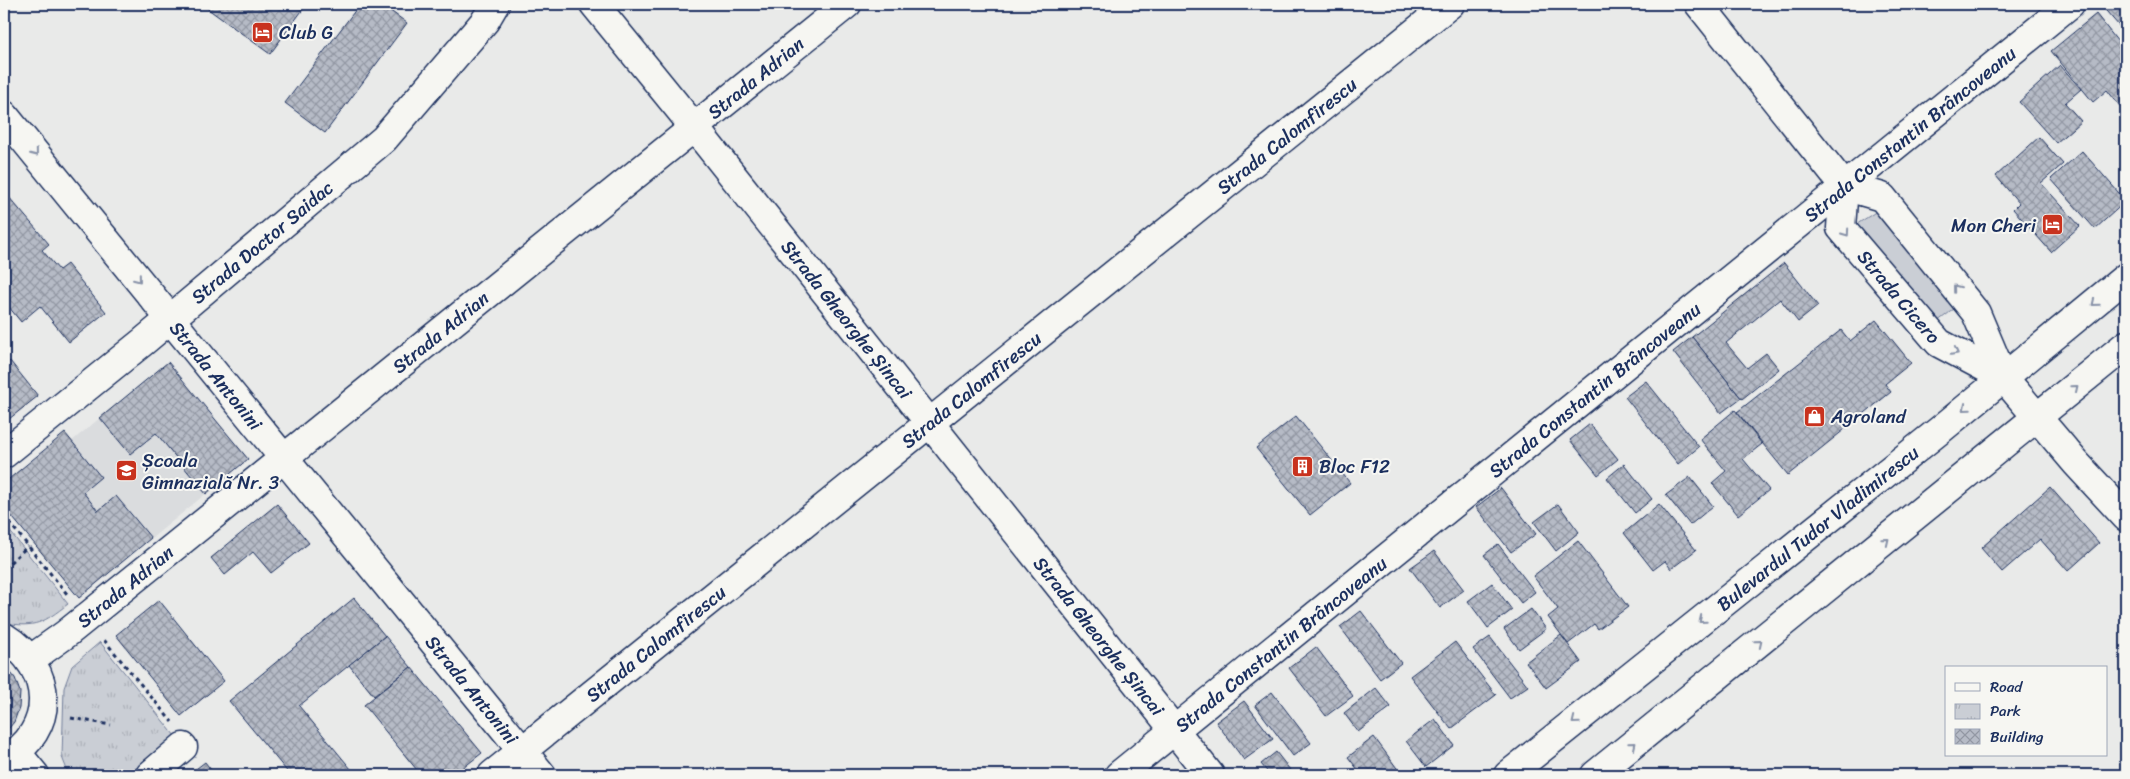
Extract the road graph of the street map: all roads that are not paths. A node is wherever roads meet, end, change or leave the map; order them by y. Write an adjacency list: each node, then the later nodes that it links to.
1 (495, 4): 11 (street, Strada Doctor Saidac)
2 (594, 4): 8 (street, Strada Gheorghe Șincai)
3 (847, 4): 8 (street, Strada Adrian)
4 (1450, 4): 15 (street, Strada Calomfirescu)
5 (1699, 4): 9 (street)
6 (2070, 4): 9 (street, Strada Constantin Brâncoveanu)
7 (4, 115): 11 (street, Strada Antonini, one-way to 11)
8 (694, 127): 15 (street, Strada Gheorghe Șincai); 17 (street, Strada Adrian)
9 (1844, 186): 13 (street, Strada Cicero, one-way to 9); 13 (street, Strada Cicero, one-way to 13); 21 (street, Strada Constantin Brâncoveanu)
10 (2126, 277): 13 (street, Bulevardul Tudor Vladimirescu, one-way to 13)
11 (171, 318): 16 (street, Strada Doctor Saidac); 17 (street, Strada Antonini)
12 (2126, 345): 14 (street, one-way to 12)
13 (2003, 377): 14 (street, Strada Cicero); 31 (street, Bulevardul Tudor Vladimirescu, one-way to 31)
14 (2037, 418): 18 (street, Strada Cicero); 32 (street, one-way to 14)
15 (930, 424): 21 (street, Strada Gheorghe Șincai); 23 (street, Strada Calomfirescu)
16 (4, 454)
17 (284, 459): 20 (street, Strada Adrian); 23 (street, Strada Antonini)
18 (2126, 517)
19 (4, 636): 20 (street)
20 (31, 659): 24 (street)
21 (1174, 730): 29 (street, Strada Constantin Brâncoveanu); 30 (street, Strada Gheorghe Șincai)
22 (184, 748): 26 (street)
23 (523, 752): 27 (street, Strada Calomfirescu); 28 (street, Strada Antonini)
24 (10, 756): 25 (street)
25 (35, 775)
26 (150, 775)
27 (492, 775)
28 (542, 775)
29 (1119, 775)
30 (1210, 775)
31 (1508, 775)
32 (1595, 775)

